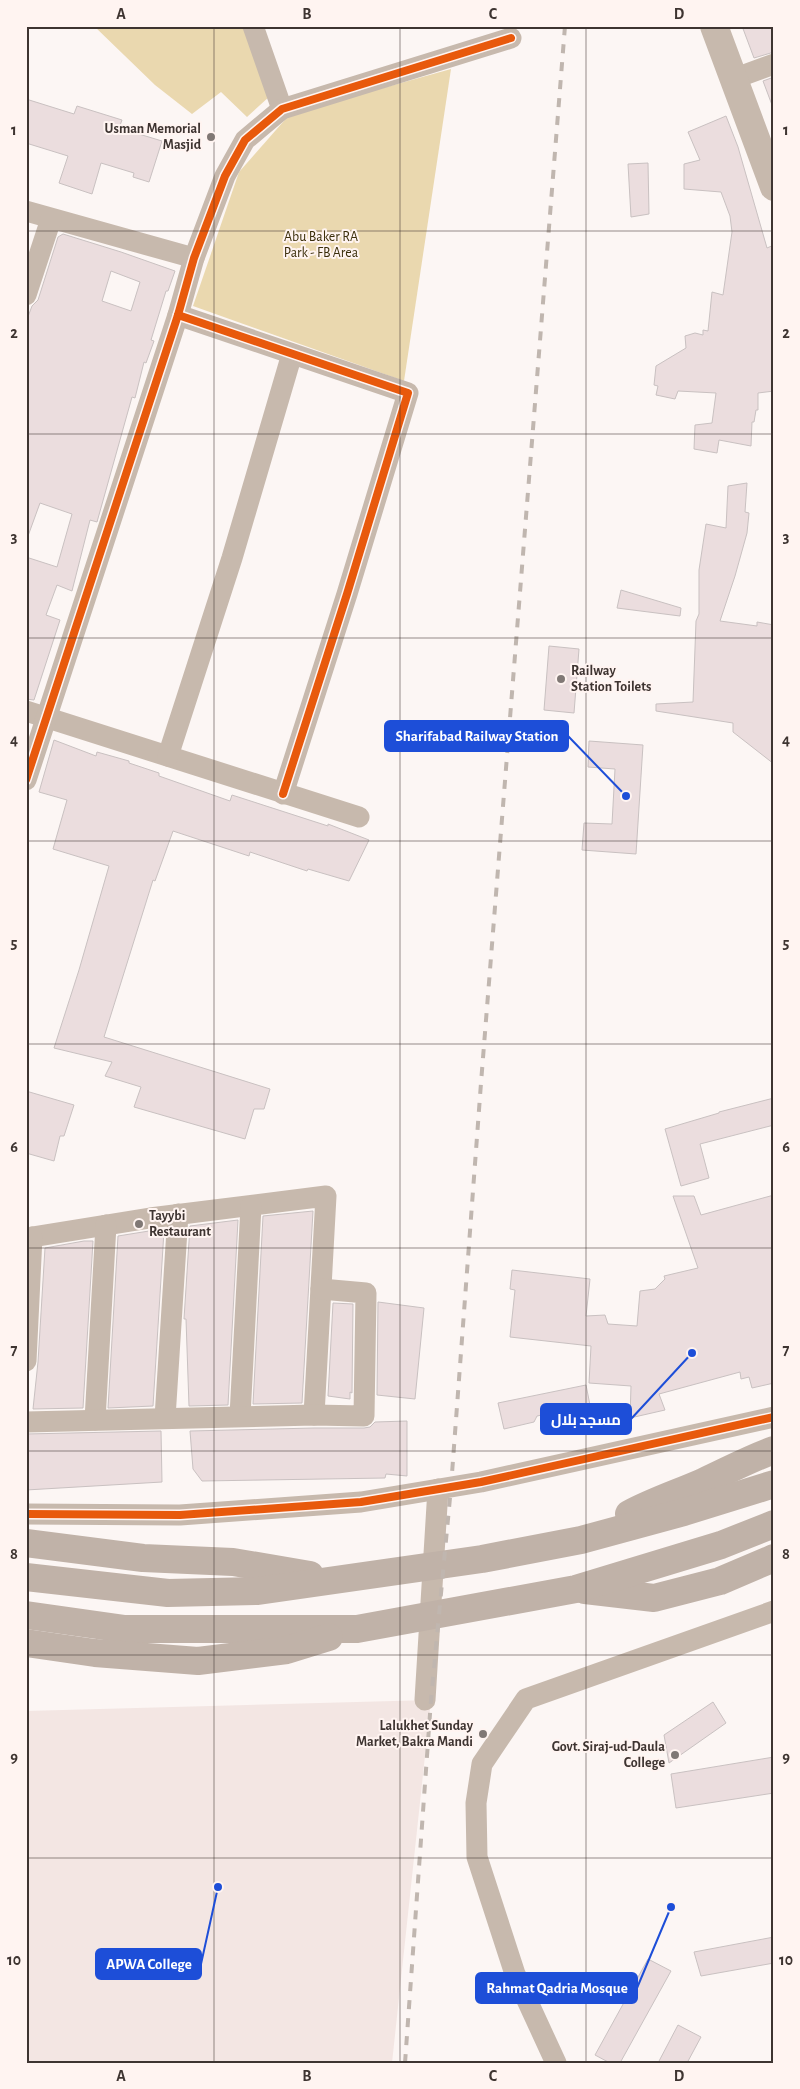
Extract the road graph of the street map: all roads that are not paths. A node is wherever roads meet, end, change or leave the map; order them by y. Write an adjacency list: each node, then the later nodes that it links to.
1 (253, 26): 6 (street)
2 (714, 26): 5 (street)
3 (511, 38): 6 (street)
4 (774, 64): 5 (street)
5 (733, 79): 7 (street)
6 (282, 109): 10 (street)
7 (774, 187)
8 (26, 211): 9 (street)
9 (51, 219): 10 (street); 11 (street)
10 (194, 258): 12 (street)
11 (26, 295)
12 (178, 315): 13 (street); 14 (street)
13 (292, 354): 15 (street); 17 (street)
14 (36, 714): 15 (street); 16 (street)
15 (168, 756): 17 (street)
16 (26, 780)
17 (283, 794): 18 (street)
18 (359, 817)
19 (251, 1206): 20 (street); 23 (street); 26 (street)
20 (178, 1214): 21 (street); 28 (street)
21 (106, 1225): 22 (street); 29 (street)
22 (29, 1237): 24 (street)
23 (321, 1288): 25 (street); 25 (street)
24 (26, 1362)
25 (314, 1415): 26 (street)
26 (240, 1416): 28 (street)
27 (774, 1417): 33 (street)
28 (165, 1418): 29 (street)
29 (95, 1420): 30 (street)
30 (26, 1422)
31 (774, 1450): 36 (highway)
32 (774, 1484): 36 (highway)
33 (438, 1489): 34 (street); 46 (street)
34 (26, 1514)
35 (774, 1524): 41 (highway)
36 (581, 1540): 40 (highway)
37 (26, 1543): 40 (highway)
38 (774, 1558): 41 (highway)
39 (26, 1577): 40 (highway)
40 (333, 1580)
41 (576, 1589): 44 (highway)
42 (774, 1611): 47 (street)
43 (26, 1615): 44 (highway)
44 (357, 1629): 45 (highway)
45 (26, 1643)
46 (425, 1700)
47 (556, 2063)

